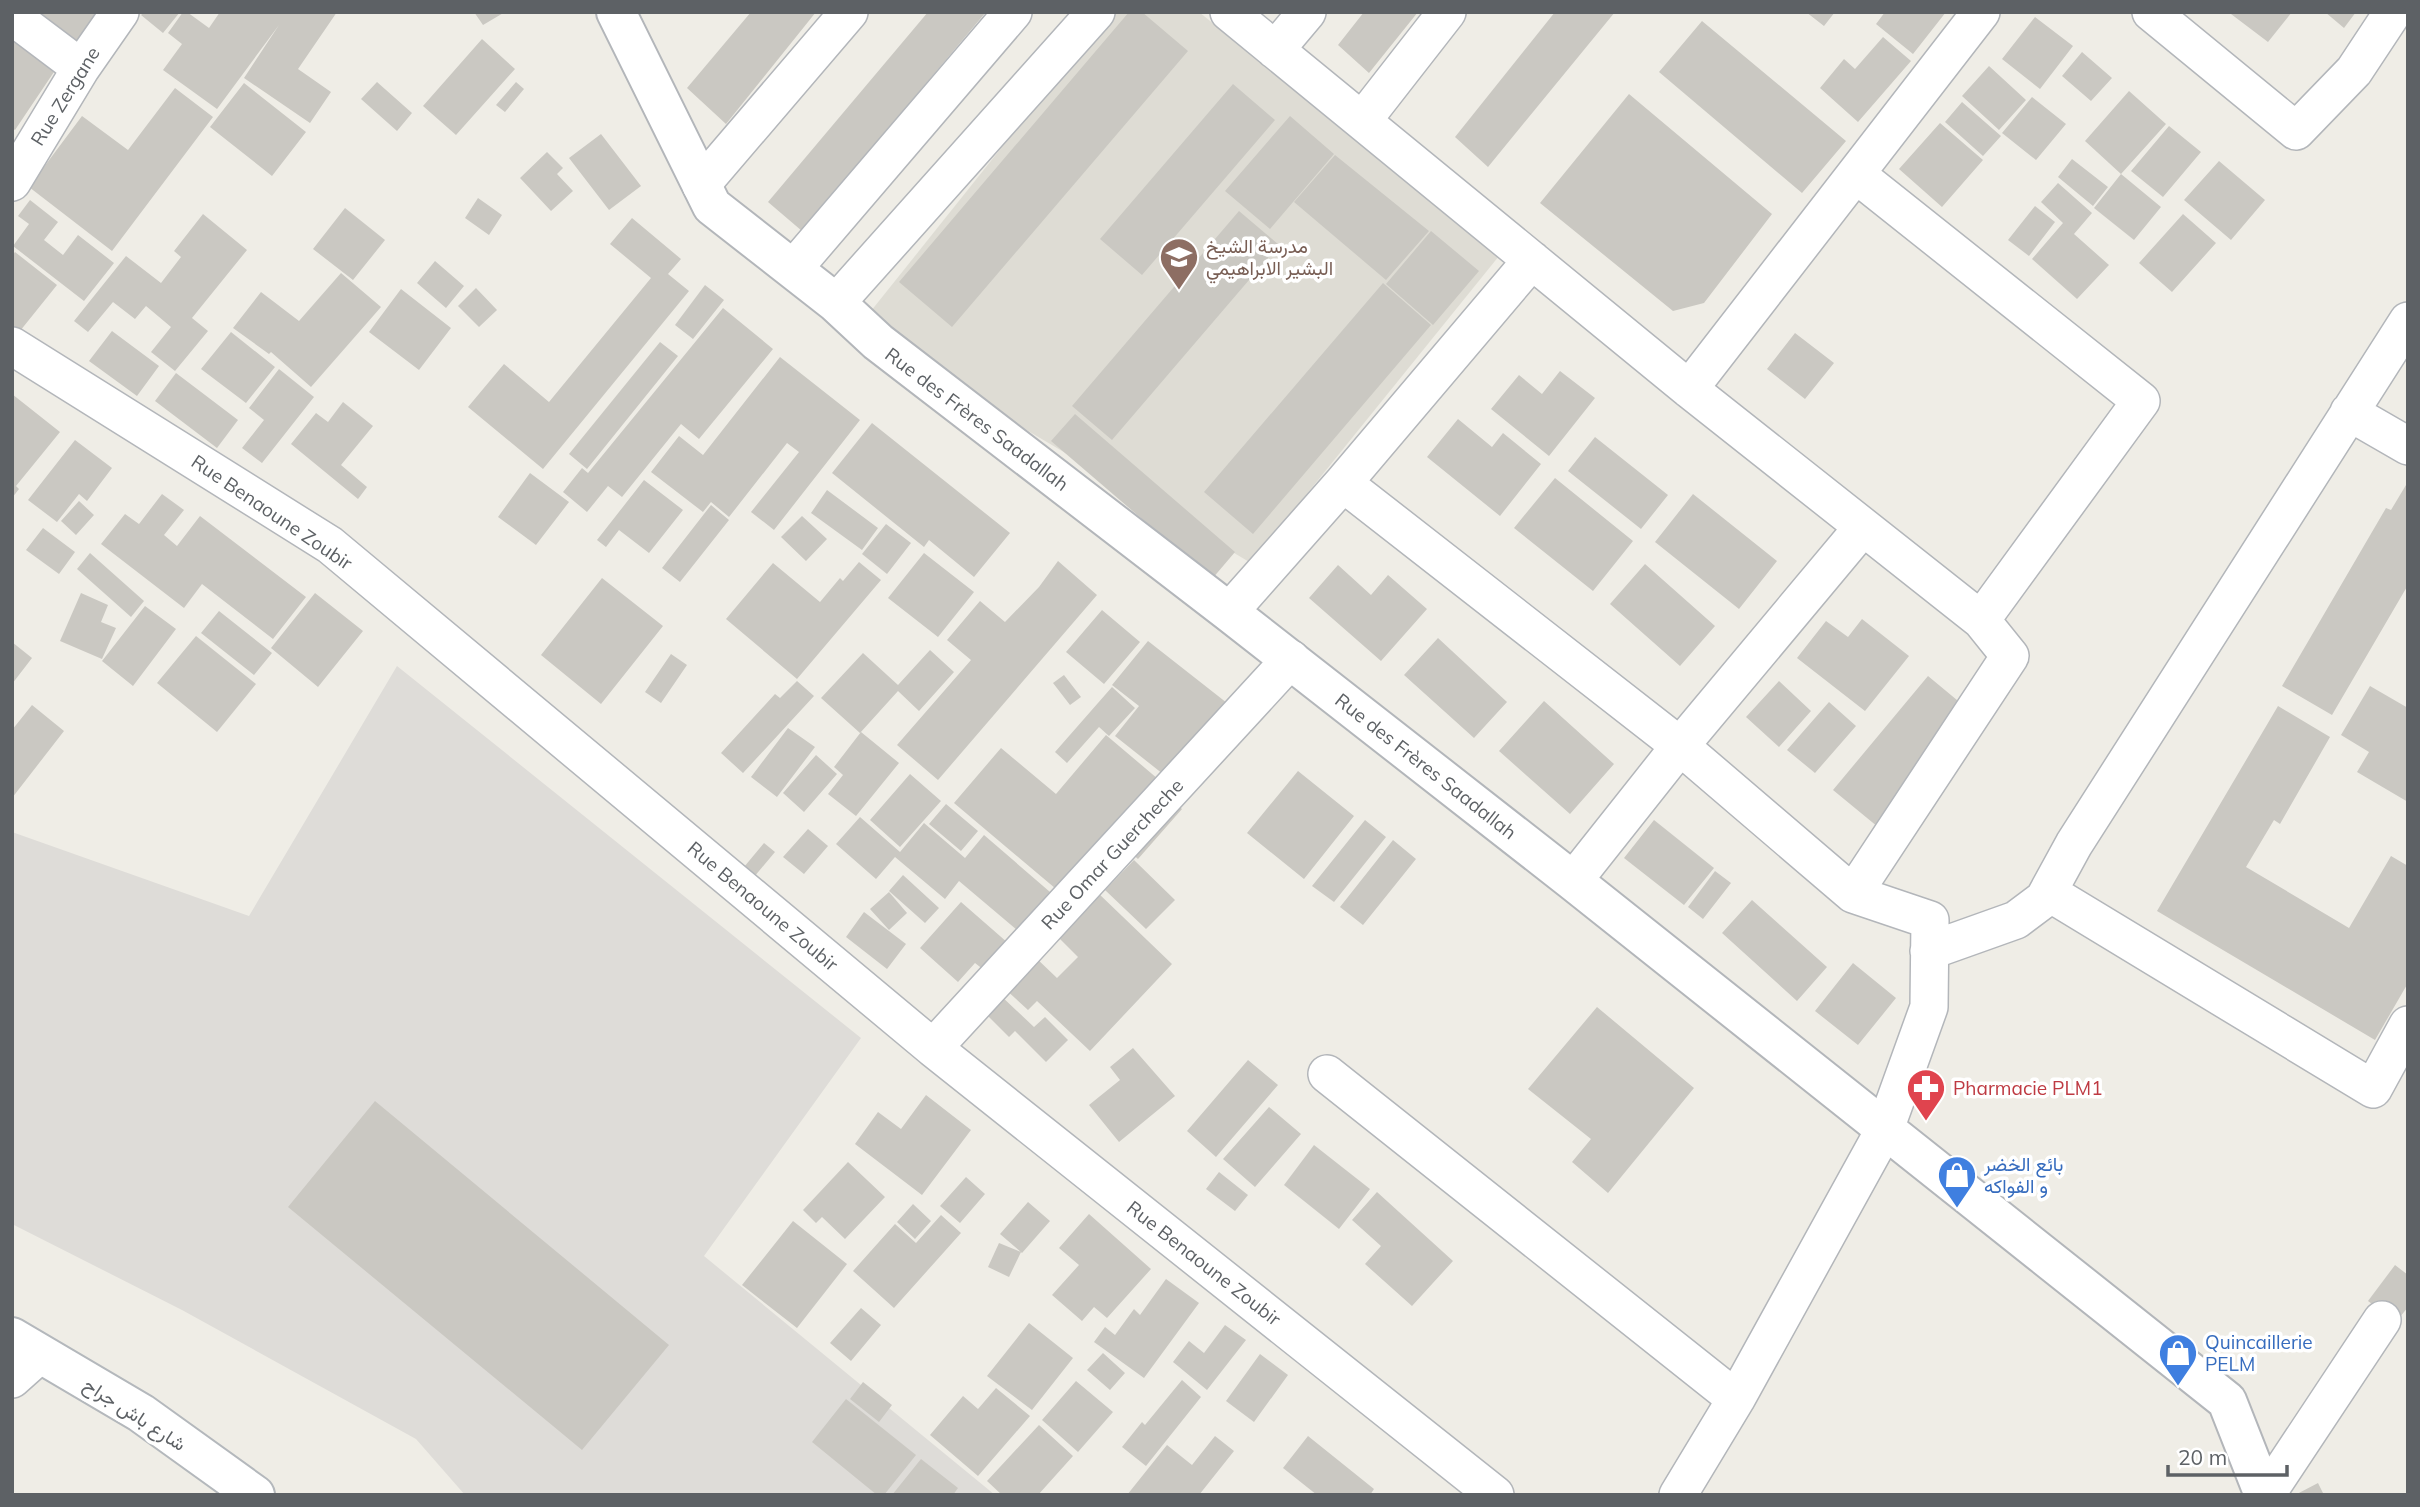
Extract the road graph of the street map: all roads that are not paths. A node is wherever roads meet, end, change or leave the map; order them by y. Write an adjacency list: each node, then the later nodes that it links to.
1 (120, 12): 14 (street, Rue Zergane)
2 (616, 12): 18 (street, Rue des Frères Saadallah)
3 (849, 12): 18 (street)
4 (1013, 12): 20 (street)
5 (1096, 12): 21 (street)
6 (1229, 12): 13 (street)
7 (1307, 12): 13 (street)
8 (1447, 12): 15 (street)
9 (1981, 12): 16 (street)
10 (2151, 12): 11 (street)
11 (2393, 12)
12 (12, 16): 14 (street)
13 (1275, 50): 15 (street)
14 (81, 68): 17 (street, Rue Zergane)
15 (1362, 121): 19 (street)
16 (1857, 175): 24 (street); 30 (street)
17 (12, 182)
18 (701, 185): 20 (street, Rue des Frères Saadallah)
19 (1532, 260): 24 (street); 27 (street)
20 (793, 269): 21 (street, Rue des Frères Saadallah)
21 (836, 303): 29 (street, Rue des Frères Saadallah)
22 (2408, 321): 25 (street)
23 (12, 346): 38 (street, Rue Benaoune Zoubir)
24 (1689, 388): 28 (street)
25 (2349, 411): 26 (street); 34 (street)
26 (2408, 446)
27 (1343, 483): 29 (street); 32 (street)
28 (1863, 527): 30 (street); 32 (street)
29 (1229, 611): 31 (street, Rue des Frères Saadallah)
30 (1981, 620): 35 (street)
31 (1290, 659): 33 (street, Rue des Frères Saadallah); 38 (street, Rue Omar Guercheche)
32 (1680, 746): 33 (street); 35 (street)
33 (1573, 881): 40 (street, Rue des Frères Saadallah)
34 (2048, 892): 36 (street); 37 (street)
35 (1853, 894): 36 (street)
36 (1929, 951): 40 (street)
37 (2408, 1025)
38 (933, 1048): 45 (street, Rue Benaoune Zoubir)
39 (1327, 1074): 43 (street)
40 (1885, 1129): 43 (street); 47 (street, Rue des Frères Saadallah)
41 (2382, 1320): 47 (street)
42 (22, 1357): 44 (street, شارع باش جراح)
43 (1736, 1399): 46 (street)
44 (255, 1495)
45 (1495, 1495)
46 (1678, 1495)
47 (2265, 1495)

